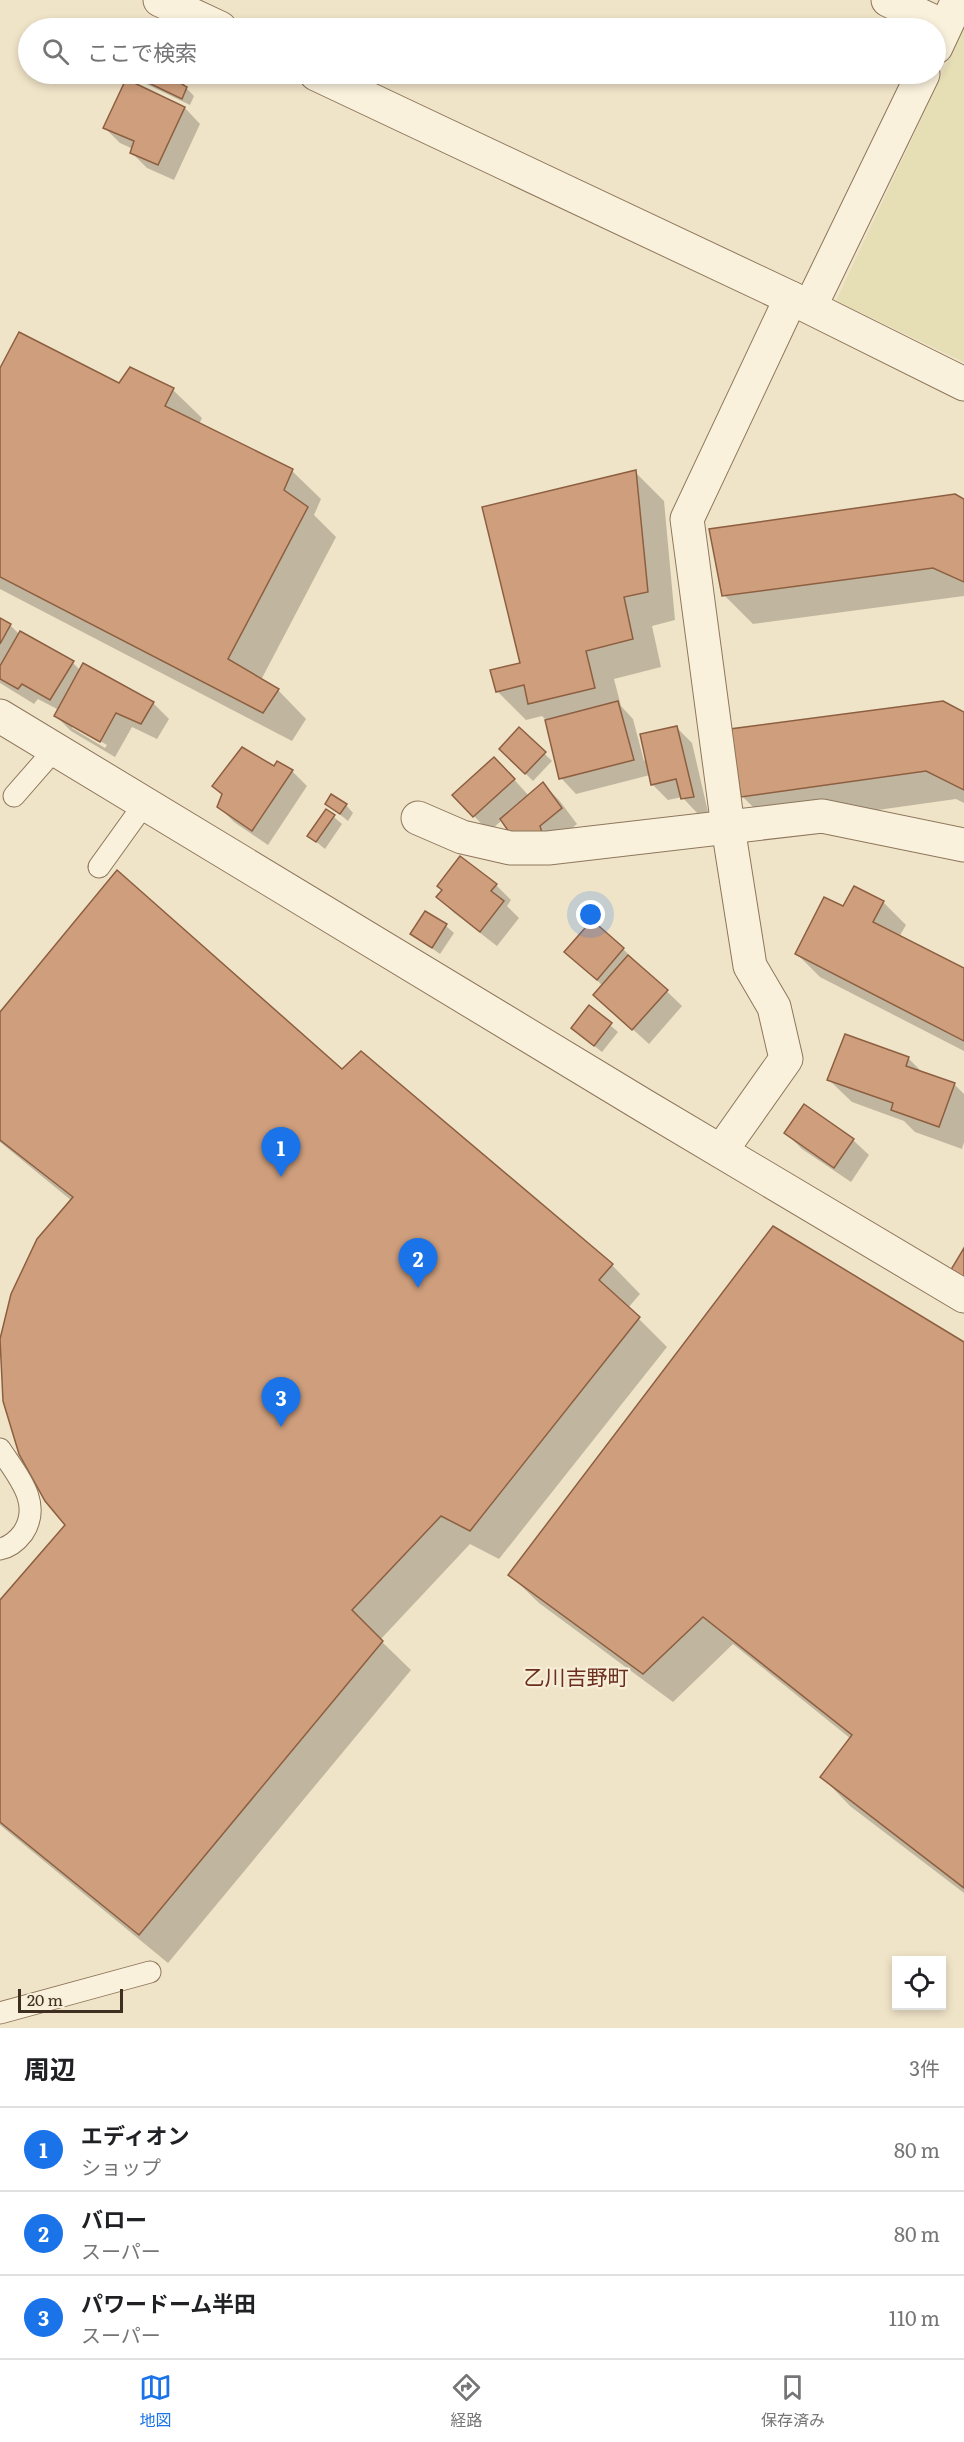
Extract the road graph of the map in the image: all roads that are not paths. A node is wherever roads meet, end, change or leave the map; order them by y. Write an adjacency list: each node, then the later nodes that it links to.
1 (160, 0): 3 (street)
2 (888, 0): 4 (street)
3 (199, 18)
4 (930, 18)
5 (337, 84): 7 (street)
6 (918, 84): 7 (street)
7 (800, 303): 8 (street); 14 (street)
8 (964, 384)
9 (0, 716): 10 (street)
10 (55, 749): 11 (lane); 12 (street)
11 (14, 796)
12 (145, 803): 16 (lane); 17 (street)
13 (418, 818): 14 (street)
14 (728, 827): 15 (street); 17 (street)
15 (964, 845)
16 (99, 867)
17 (721, 1151): 18 (street)
18 (964, 1296)
19 (0, 1449): 20 (lane)
20 (0, 1549)
21 (150, 1972): 22 (lane)
22 (0, 2013)

